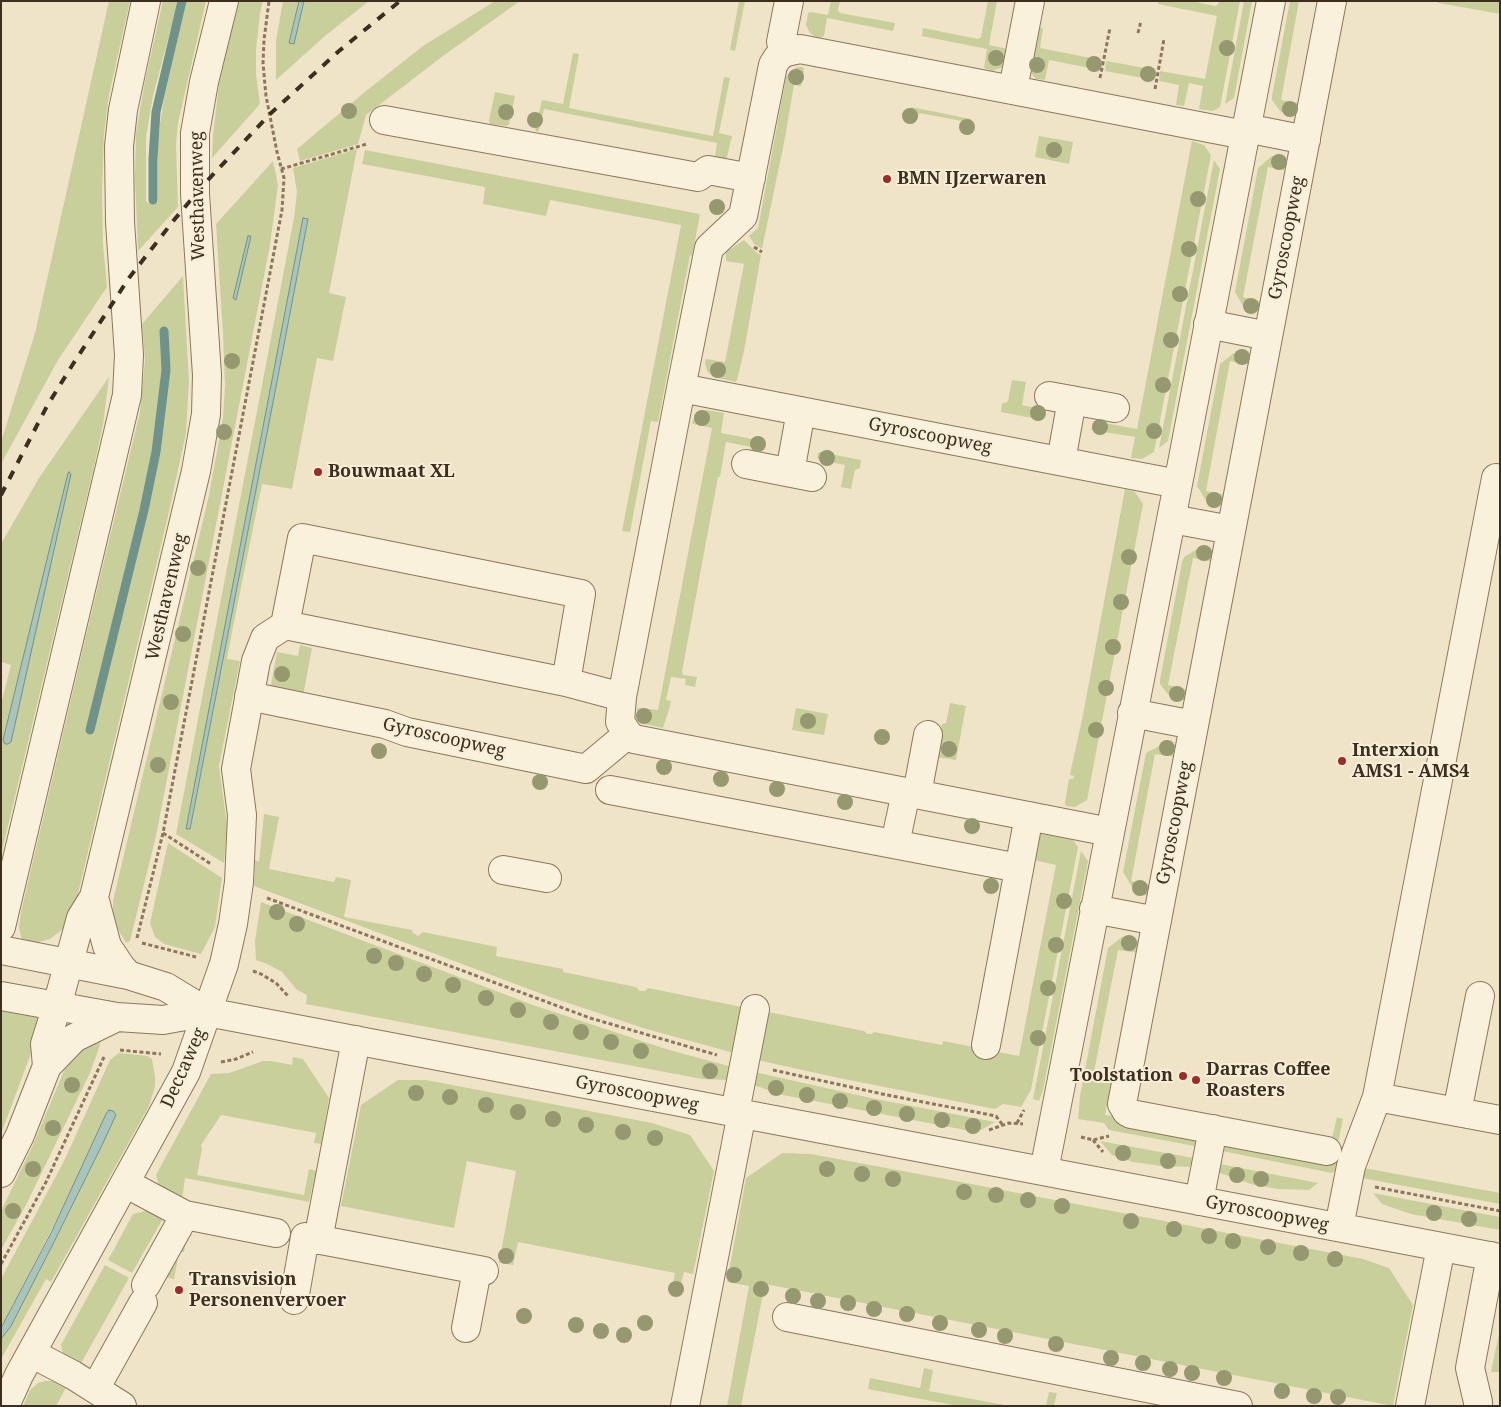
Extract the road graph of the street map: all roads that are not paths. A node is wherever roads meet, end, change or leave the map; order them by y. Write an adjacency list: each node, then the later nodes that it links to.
1 (146, 1): 43 (street)
2 (224, 1): 40 (street, Westhavenweg)
3 (789, 1): 7 (street)
4 (1030, 1): 8 (street)
5 (1271, 1): 10 (street)
6 (1332, 1): 11 (street, Gyroscoopweg)
7 (786, 52): 8 (street); 12 (street)
8 (1013, 90): 10 (street)
9 (384, 120): 12 (street)
10 (1245, 132): 11 (street); 13 (street)
11 (1306, 140): 14 (street, Gyroscoopweg)
12 (750, 186): 15 (street)
13 (1208, 324): 14 (street); 21 (street)
14 (1268, 336): 23 (street, Gyroscoopweg)
15 (681, 388): 17 (street, Gyroscoopweg); 27 (street)
16 (1115, 408): 18 (street)
17 (801, 411): 18 (street, Gyroscoopweg); 19 (street)
18 (1060, 461): 21 (street, Gyroscoopweg)
19 (746, 464)
20 (1496, 478): 56 (street)
21 (1178, 484): 22 (street)
22 (1172, 519): 23 (street); 28 (street)
23 (1231, 530): 29 (street, Gyroscoopweg)
24 (285, 625): 25 (street); 25 (street); 26 (street, Deccaweg)
25 (566, 682): 27 (street)
26 (249, 696): 30 (street, Gyroscoopweg); 51 (street, Deccaweg)
27 (622, 697): 30 (street)
28 (1132, 713): 29 (street); 35 (street)
29 (1194, 725): 42 (street, Gyroscoopweg)
30 (628, 734): 33 (street)
31 (928, 735): 33 (street)
32 (610, 790): 36 (street)
33 (915, 794): 34 (street); 36 (street)
34 (1029, 816): 35 (street); 37 (street)
35 (1110, 832): 41 (street)
36 (903, 846): 37 (street)
37 (1020, 868): 54 (street)
38 (503, 870): 39 (street)
39 (546, 878)
40 (94, 898): 45 (street, Westhavenweg); 46 (street)
41 (1094, 909): 42 (street); 62 (street)
42 (1157, 921): 60 (street, Gyroscoopweg)
43 (1, 927)
44 (1, 950): 45 (street, Gyroscoopweg)
45 (69, 964): 46 (street, Gyroscoopweg); 49 (street, Westhavenweg)
46 (128, 975): 51 (street, Gyroscoopweg)
47 (1, 996): 49 (street, Gyroscoopweg)
48 (1480, 996): 57 (street)
49 (57, 1006): 52 (street, Gyroscoopweg); 55 (street, Westhavenweg)
50 (755, 1009): 58 (street)
51 (207, 1012): 52 (street, Gyroscoopweg); 53 (street, Gyroscoopweg); 64 (street, Deccaweg)
52 (117, 1018): 55 (street, Gyroscoopweg)
53 (356, 1040): 58 (street, Gyroscoopweg); 69 (street)
54 (986, 1045)
55 (47, 1066): 63 (street, Westhavenweg)
56 (1377, 1097): 57 (street); 67 (street)
57 (1457, 1112): 59 (street)
58 (738, 1113): 62 (street, Gyroscoopweg); 80 (street)
59 (1500, 1120)
60 (1213, 1129): 61 (street, Gyroscoopweg); 65 (street)
61 (1327, 1151)
62 (1044, 1171): 65 (street, Gyroscoopweg)
63 (1, 1173)
64 (125, 1183): 66 (street); 75 (street, Deccaweg)
65 (1199, 1201): 67 (street, Gyroscoopweg)
66 (185, 1216): 68 (street); 76 (street)
67 (1339, 1227): 70 (street, Gyroscoopweg)
68 (276, 1233)
69 (318, 1240): 72 (street); 74 (street)
70 (1441, 1247): 71 (street, Gyroscoopweg); 82 (street)
71 (1496, 1257): 77 (street, Gyroscoopweg)
72 (294, 1300)
73 (787, 1317): 81 (street)
74 (466, 1328)
75 (31, 1353): 76 (street); 78 (street, Deccaweg)
76 (95, 1389): 79 (street)
77 (1485, 1404)
78 (6, 1406)
79 (122, 1406)
80 (685, 1406)
81 (1238, 1406)
82 (1410, 1406)

